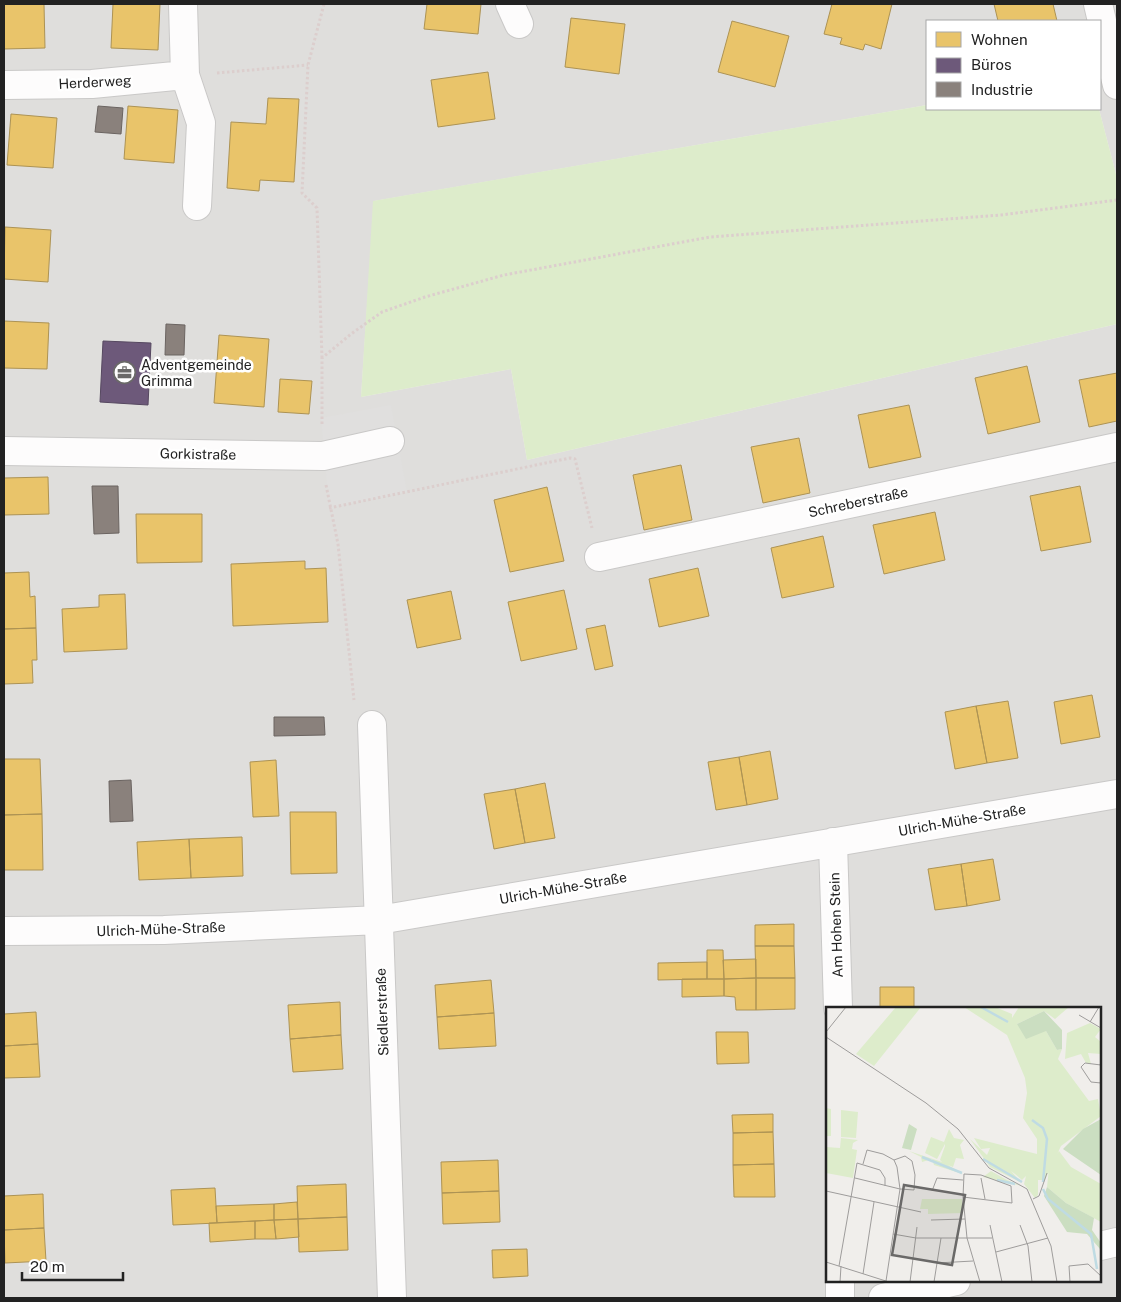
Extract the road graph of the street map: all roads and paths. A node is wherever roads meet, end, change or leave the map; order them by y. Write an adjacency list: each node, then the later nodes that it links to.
1 (183, 4): 6 (street)
2 (324, 4): 5 (path)
3 (1098, 4): 4 (street)
4 (1111, 31): 8 (street)
5 (308, 65): 6 (path); 11 (path)
6 (185, 75): 7 (street, Herderweg); 10 (street)
7 (4, 85)
8 (1117, 85)
9 (1117, 200): 11 (path)
10 (197, 206)
11 (322, 358): 15 (path)
12 (390, 441): 15 (street, Gorkistraße)
13 (1117, 447): 17 (street, Schreberstraße)
14 (4, 451): 15 (street, Gorkistraße)
15 (323, 456): 16 (path)
16 (329, 508): 17 (path); 18 (path)
17 (599, 557)
18 (372, 725): 21 (street, Siedlerstraße)
19 (1117, 794): 20 (street, Ulrich-Mühe-Straße)
20 (833, 842): 21 (street, Ulrich-Mühe-Straße); 23 (street, Am Hohen Stein)
21 (379, 920): 22 (street, Ulrich-Mühe-Straße); 28 (street, Siedlerstraße)
22 (4, 931)
23 (838, 1007)
24 (1117, 1242): 25 (street)
25 (1101, 1246)
26 (840, 1282): 29 (street)
27 (952, 1282): 30 (street)
28 (392, 1298)
29 (840, 1298)
30 (883, 1298)

